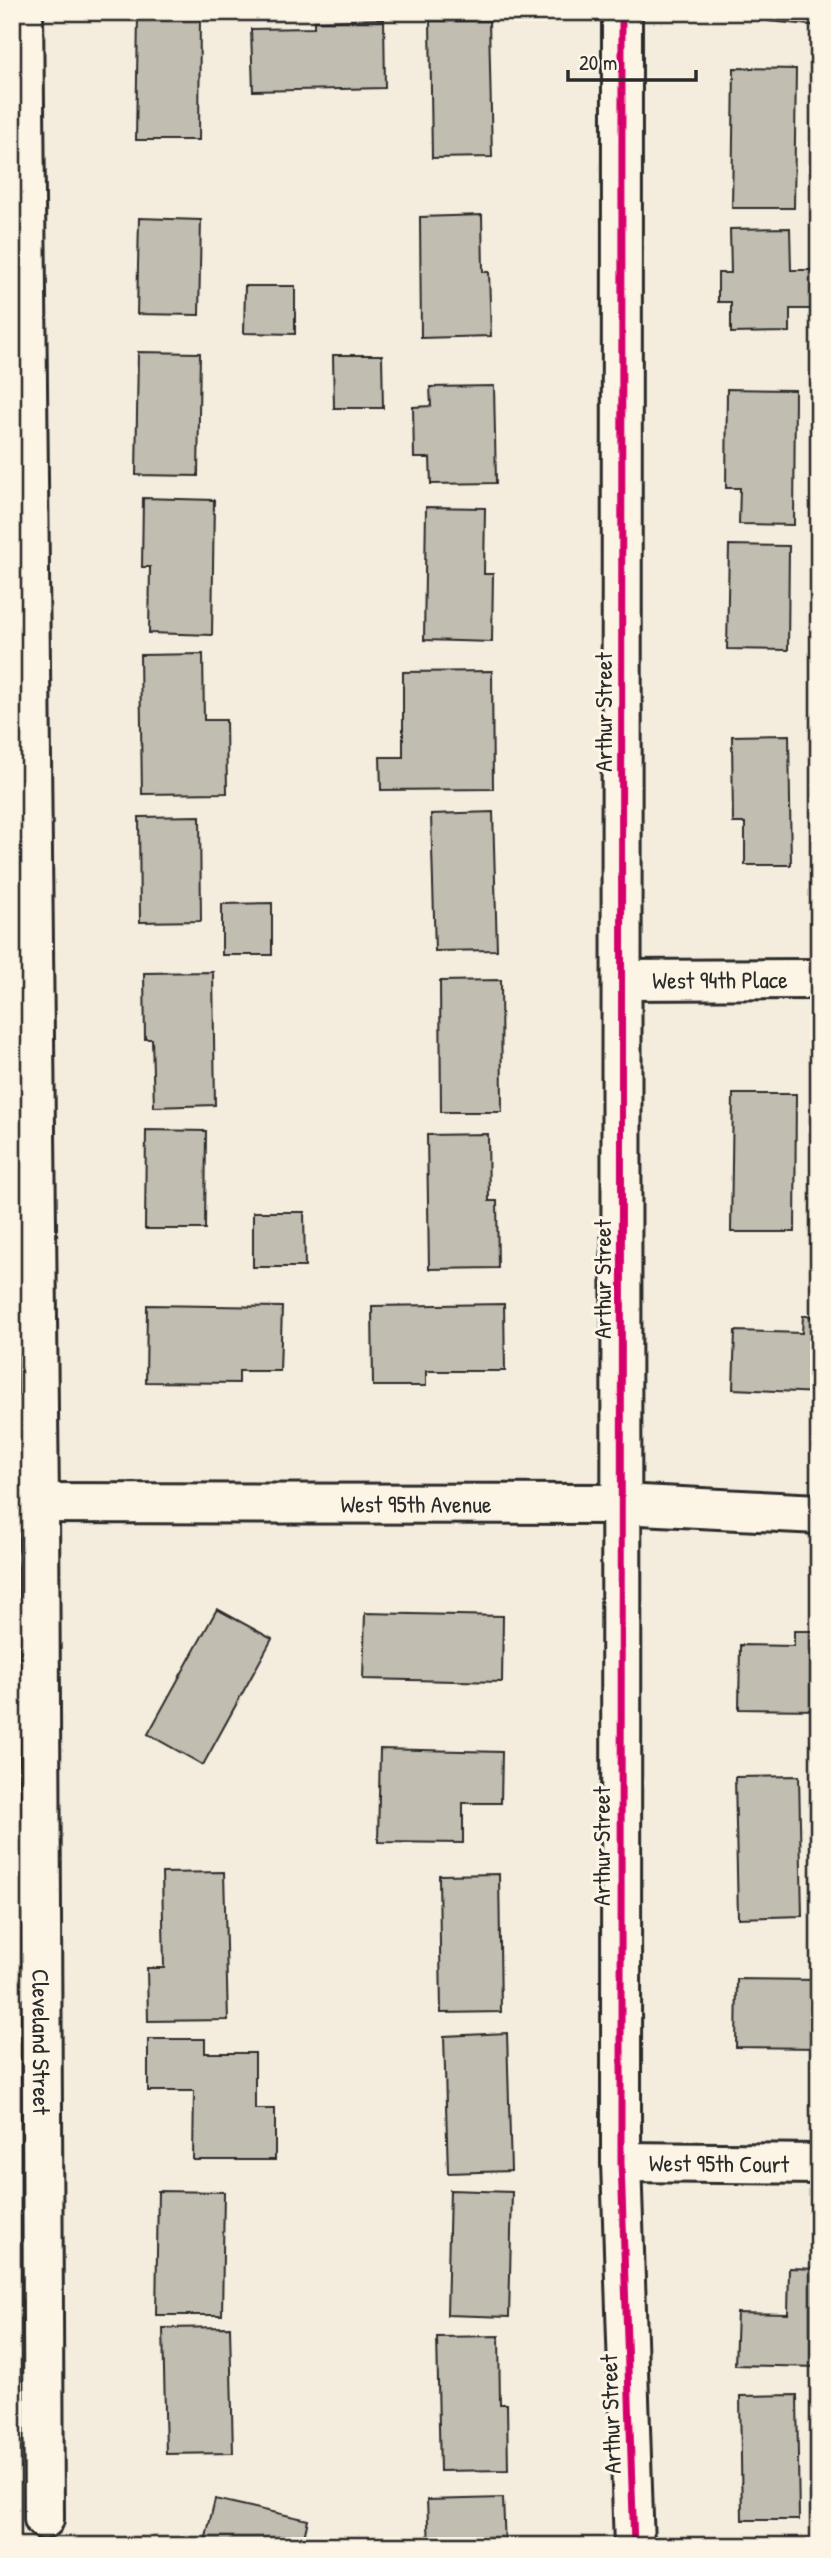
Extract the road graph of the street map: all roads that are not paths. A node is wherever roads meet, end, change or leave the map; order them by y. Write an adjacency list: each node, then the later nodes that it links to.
1 (23, 12): 5 (street, Cleveland Street)
2 (622, 12): 4 (street, Arthur Street)
3 (819, 979): 4 (street, West 94th Place)
4 (622, 980): 6 (street, Arthur Street)
5 (26, 1504): 6 (street, West 95th Avenue); 10 (street, Cleveland Street)
6 (621, 1504): 7 (street, West 95th Avenue); 8 (street, Arthur Street)
7 (819, 1514)
8 (621, 2162): 9 (street, West 95th Court); 11 (street, Arthur Street)
9 (819, 2164)
10 (44, 2519)
11 (634, 2546)

